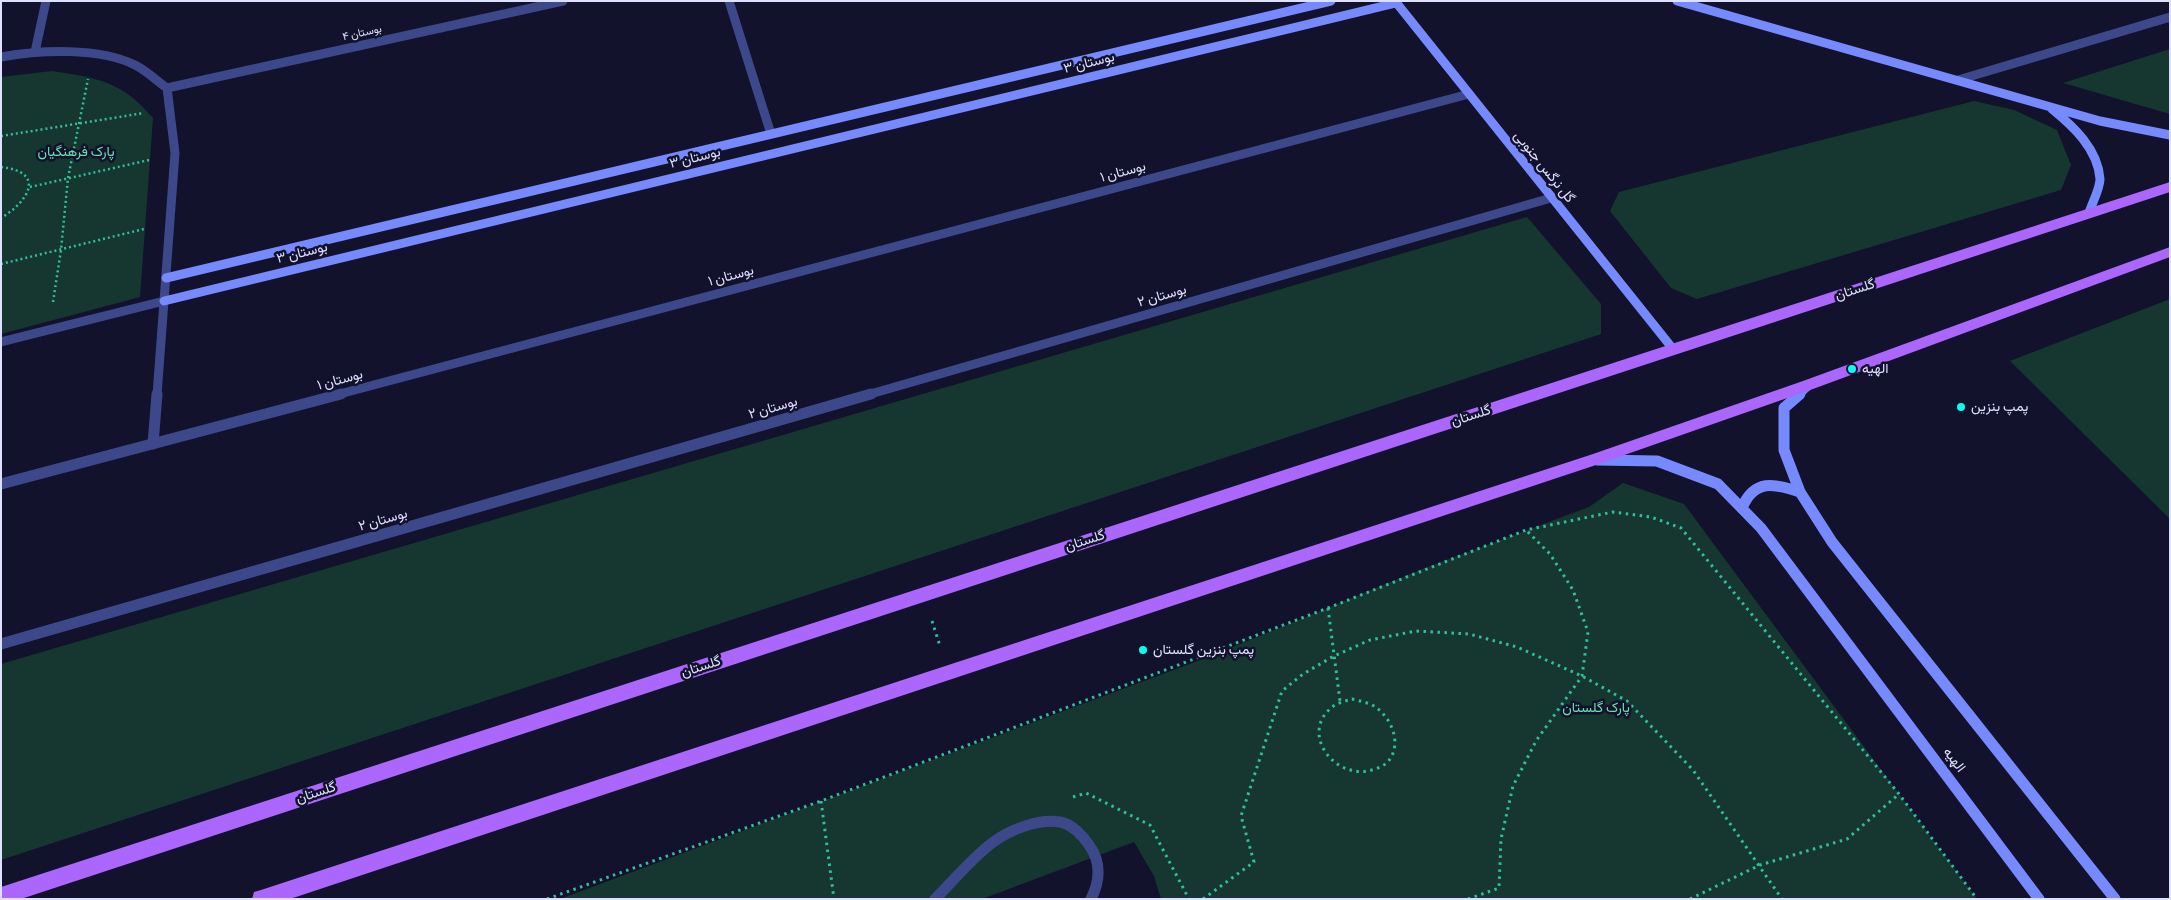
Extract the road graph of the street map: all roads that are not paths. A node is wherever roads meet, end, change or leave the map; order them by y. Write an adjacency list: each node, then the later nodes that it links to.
1 (46, 1): 8 (street)
2 (563, 1): 11 (street, بوستان ۴)
3 (729, 1): 14 (street)
4 (1331, 1): 14 (street, بوستان ۳)
5 (1677, 1): 10 (street)
6 (1395, 2): 12 (street, گل نرگس جنوبی); 21 (street, بوستان ۳)
7 (2170, 17): 10 (street)
8 (36, 52): 9 (street); 11 (street)
9 (1, 57)
10 (1958, 80): 13 (street)
11 (167, 88): 20 (street)
12 (1468, 94): 17 (street, گل نرگس جنوبی); 25 (street, بوستان ۱)
13 (2047, 105): 15 (street); 18 (street)
14 (771, 134): 20 (street, بوستان ۳)
15 (2170, 135)
16 (2170, 187): 18 (main road, گلستان)
17 (1552, 198): 23 (street, گل نرگس جنوبی); 30 (street, بوستان ۲)
18 (2089, 213): 23 (main road, گلستان)
19 (2170, 252): 24 (main road)
20 (166, 278): 21 (street)
21 (164, 301): 22 (street, بوستان ۳); 25 (street)
22 (1, 342)
23 (1673, 350): 32 (main road, گلستان)
24 (1808, 385): 26 (main road); 28 (street)
25 (153, 444): 27 (street, بوستان ۱)
26 (1593, 460): 29 (street, الهیه); 31 (main road)
27 (1, 484)
28 (1800, 492): 29 (street); 37 (street)
29 (1742, 508): 36 (street, الهیه)
30 (1, 644)
31 (291, 894): 33 (main road)
32 (1, 896)
33 (261, 899)
34 (935, 899): 35 (street)
35 (1091, 899)
36 (2039, 899)
37 (2115, 899)

